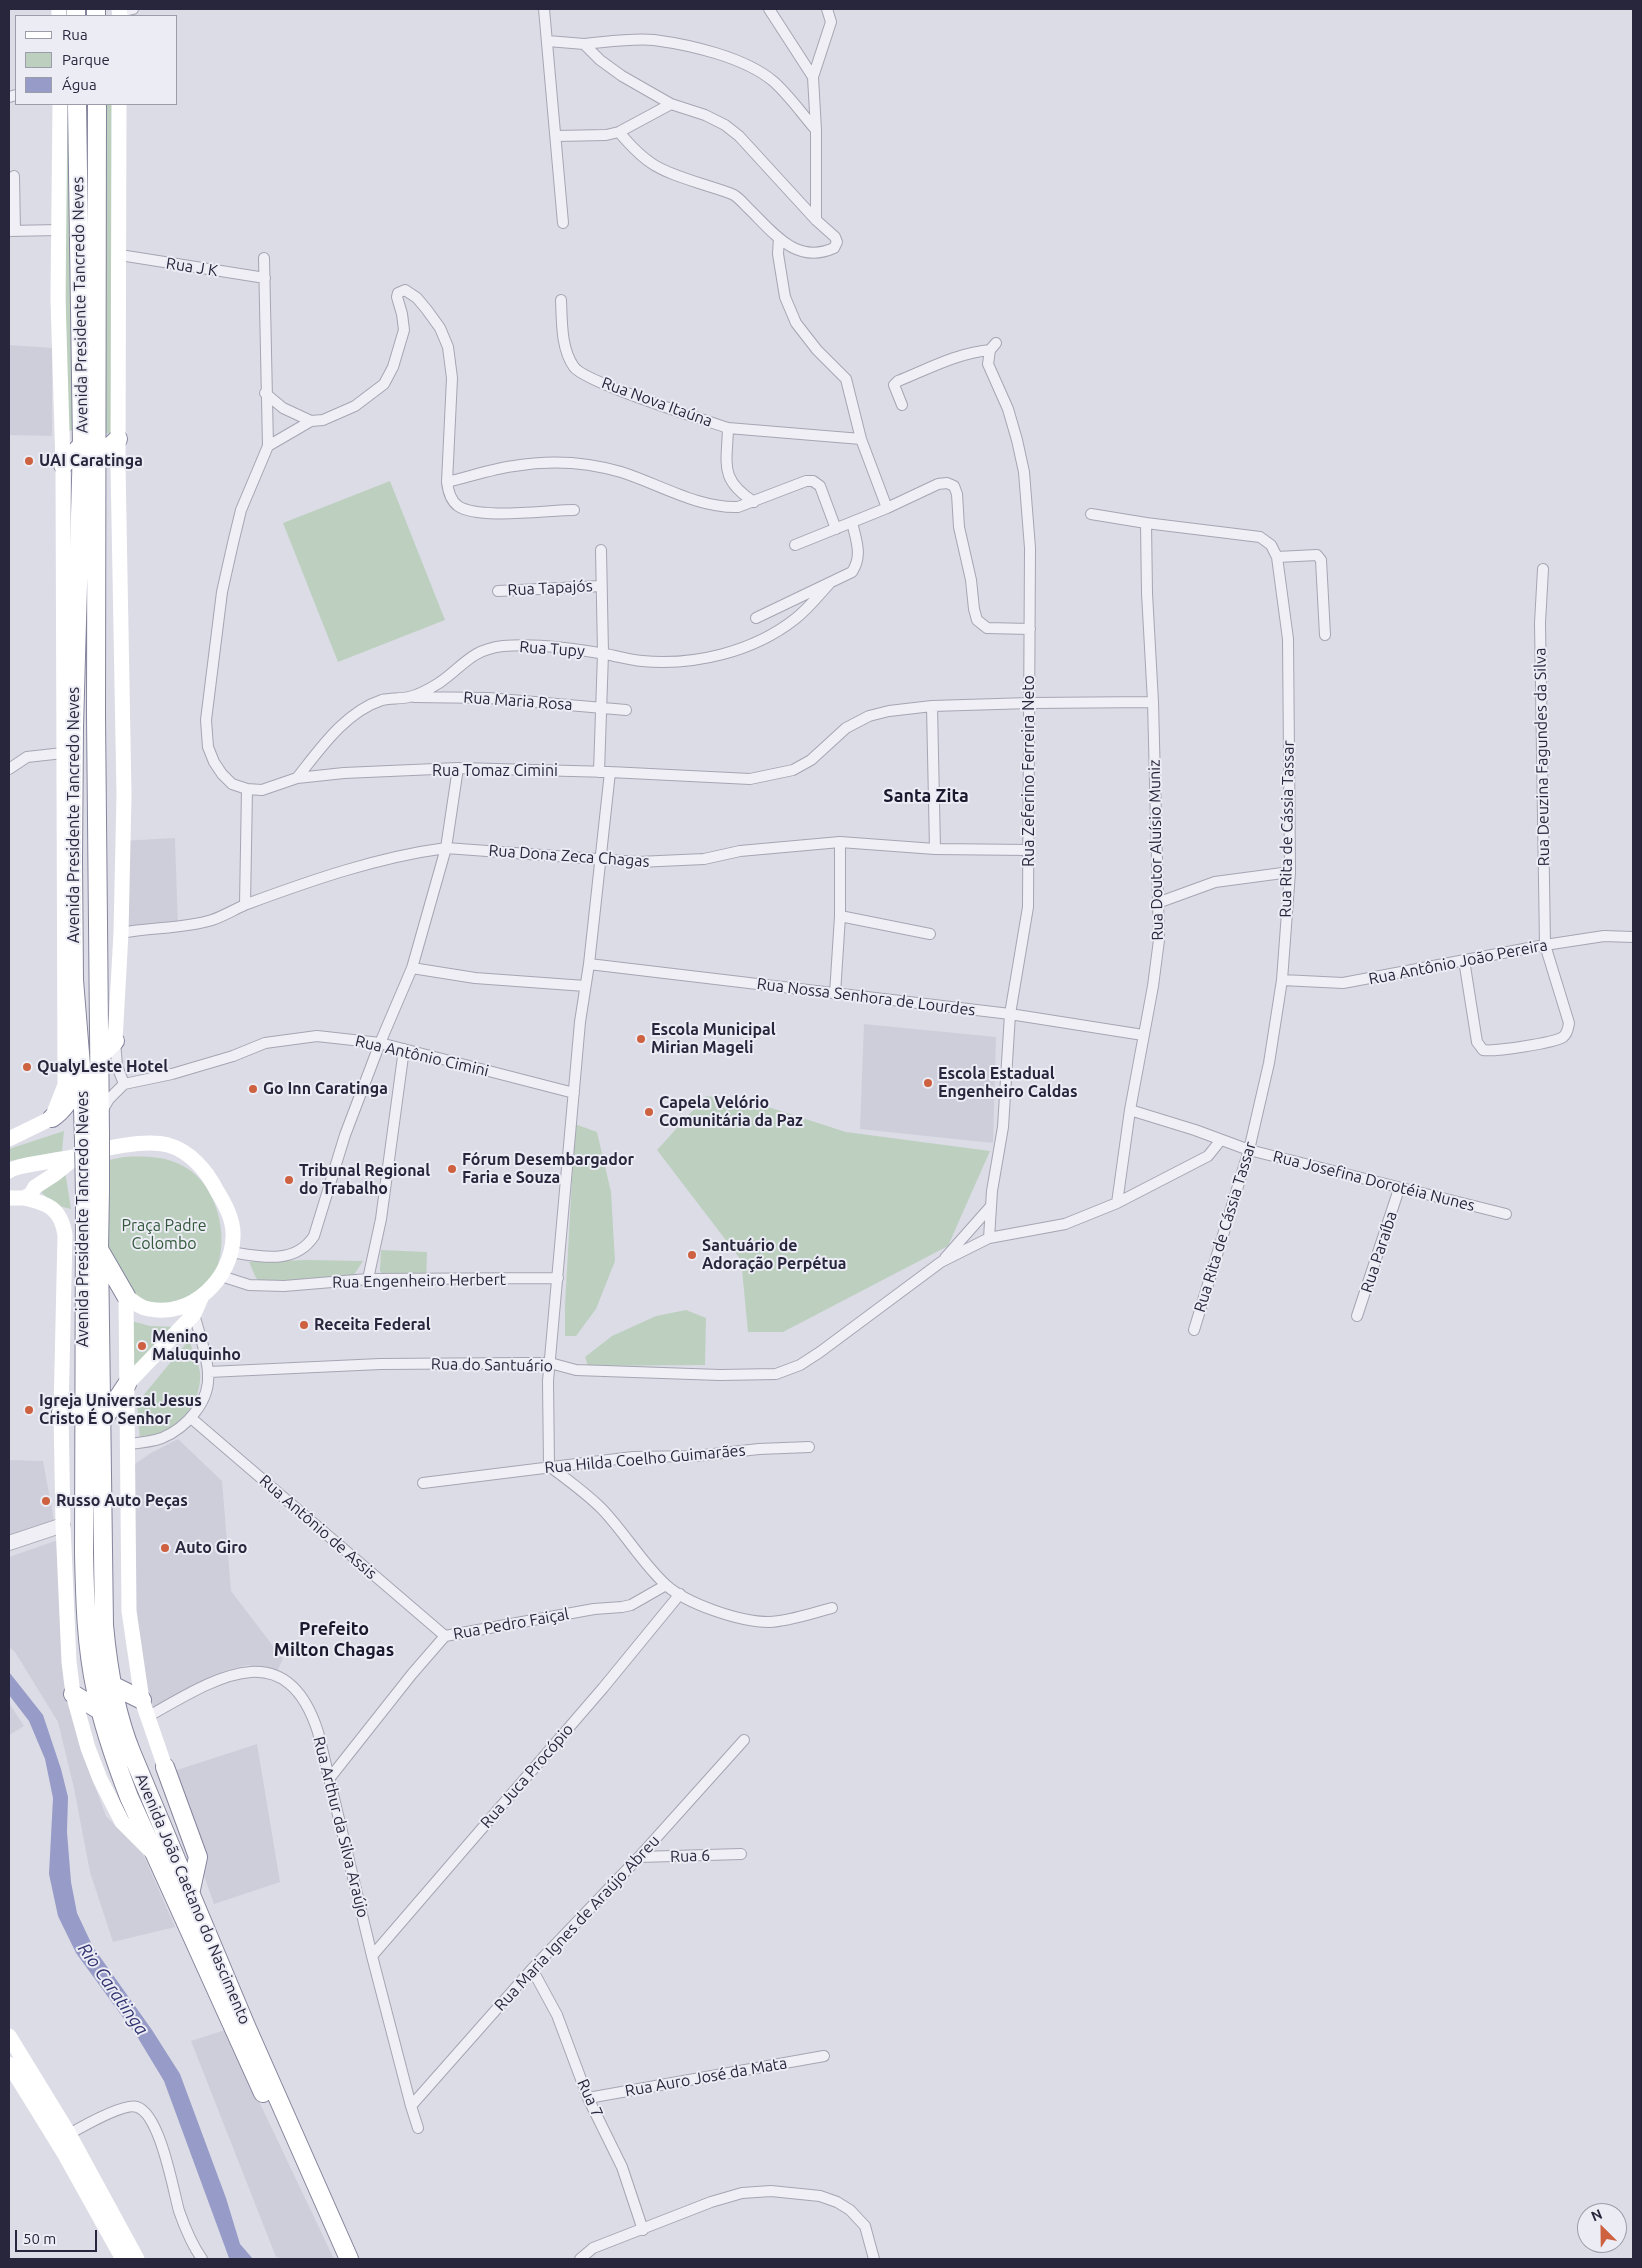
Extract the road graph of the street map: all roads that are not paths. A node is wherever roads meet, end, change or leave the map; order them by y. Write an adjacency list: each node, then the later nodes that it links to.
1 (544, 9): 4 (street)
2 (769, 9): 6 (street)
3 (827, 9): 6 (street)
4 (548, 40): 5 (street); 14 (street)
5 (584, 44): 7 (street); 12 (street)
6 (813, 77): 12 (street)
7 (671, 104): 13 (street); 16 (street)
8 (60, 105): 18 (main road, Avenida Presidente Tancredo Neves)
9 (77, 105): 31 (highway, Avenida Presidente Tancredo Neves)
10 (97, 105): 33 (highway, Avenida Presidente Tancredo Neves)
11 (119, 105): 21 (main road)
12 (816, 130): 16 (street)
13 (619, 132): 14 (street); 20 (street)
14 (556, 136): 17 (street)
15 (14, 176): 19 (street)
16 (816, 220): 20 (street)
17 (563, 223)
18 (59, 230): 19 (street); 34 (main road, Avenida Presidente Tancredo Neves)
19 (12, 231)
20 (779, 238): 30 (street)
21 (120, 255): 23 (street, Rua J K); 29 (main road)
22 (264, 258): 23 (street)
23 (265, 278): 25 (street)
24 (561, 300): 28 (street, Rua Nova Itaúna)
25 (265, 393): 27 (street); 32 (street)
26 (902, 404): 51 (street, Rua Zeferino Ferreira Neto)
27 (311, 421): 32 (street); 35 (street)
28 (728, 428): 30 (street); 36 (street, Rua Nova Itaúna)
29 (118, 439): 33 (highway); 75 (main road)
30 (862, 440): 37 (street)
31 (82, 445): 34 (highway); 91 (highway, Avenida Presidente Tancredo Neves)
32 (268, 446): 65 (street)
33 (98, 457): 90 (highway, Avenida Presidente Tancredo Neves)
34 (63, 465): 60 (main road, Avenida Presidente Tancredo Neves)
35 (447, 482): 36 (street); 38 (street)
36 (754, 502): 42 (street)
37 (886, 508): 40 (street); 51 (street)
38 (574, 510)
39 (1091, 514): 41 (street)
40 (852, 522): 42 (street); 47 (street)
41 (1146, 523): 45 (street); 55 (street, Rua Doutor Aluísio Muniz)
42 (836, 529): 43 (street)
43 (795, 544)
44 (601, 550): 48 (street)
45 (1277, 558): 52 (street); 71 (street, Rua Rita de Cássia Tassar)
46 (1542, 569): 78 (street, Rua Deuzina Fagundes da Silva)
47 (829, 584): 50 (street); 53 (street, Rua Tupy)
48 (601, 586): 49 (street, Rua Tapajós); 53 (street)
49 (498, 591)
50 (756, 618)
51 (1030, 628): 56 (street, Rua Zeferino Ferreira Neto)
52 (1325, 635)
53 (603, 653): 54 (street, Rua Tupy); 58 (street)
54 (410, 697): 58 (street, Rua Maria Rosa); 64 (street, Rua Tupy)
55 (1153, 702): 56 (street, Rua Tomaz Cimini); 72 (street, Rua Doutor Aluísio Muniz)
56 (1030, 703): 57 (street, Rua Tomaz Cimini); 69 (street, Rua Zeferino Ferreira Neto)
57 (932, 706): 63 (street, Rua Tomaz Cimini); 68 (street)
58 (600, 707): 59 (street, Rua Maria Rosa); 63 (street)
59 (626, 710)
60 (63, 753): 62 (street); 96 (main road, Avenida Presidente Tancredo Neves)
61 (458, 768): 63 (street, Rua Tomaz Cimini); 64 (street, Rua Tomaz Cimini); 67 (street)
62 (9, 769)
63 (605, 772): 70 (street)
64 (297, 778): 65 (street, Rua Tomaz Cimini)
65 (247, 789): 73 (street)
66 (840, 842): 68 (street, Rua Dona Zeca Chagas); 70 (street, Rua Dona Zeca Chagas); 74 (street)
67 (446, 848): 70 (street, Rua Dona Zeca Chagas); 73 (street, Rua Dona Zeca Chagas); 81 (street)
68 (935, 848): 69 (street, Rua Dona Zeca Chagas)
69 (1029, 850): 85 (street, Rua Zeferino Ferreira Neto)
70 (599, 859): 80 (street)
71 (1290, 872): 72 (street); 82 (street, Rua Rita de Cássia Tassar)
72 (1160, 902): 86 (street, Rua Doutor Aluísio Muniz)
73 (245, 905): 75 (street, Rua Dona Zeca Chagas)
74 (840, 916): 76 (street); 84 (street)
75 (122, 934): 87 (main road)
76 (930, 934)
77 (1633, 937): 78 (street, Rua Antônio João Pereira)
78 (1545, 944): 79 (street, Rua Antônio João Pereira); 79 (street, Rua Deuzina Fagundes da Silva)
79 (1464, 960): 82 (street, Rua Antônio João Pereira)
80 (589, 964): 83 (street); 84 (street, Rua Nossa Senhora de Lourdes)
81 (412, 968): 83 (street); 88 (street)
82 (1282, 980): 100 (street, Rua Rita de Cássia Tassar)
83 (585, 986): 93 (street)
84 (835, 994): 85 (street, Rua Nossa Senhora de Lourdes)
85 (1010, 1014): 86 (street, Rua Nossa Senhora de Lourdes); 109 (street, Rua Zeferino Ferreira Neto)
86 (1143, 1035): 94 (street, Rua Doutor Aluísio Muniz)
87 (115, 1041): 90 (highway); 92 (street)
88 (380, 1043): 89 (street, Rua Antônio Cimini); 92 (street, Rua Antônio Cimini); 113 (street)
89 (404, 1049): 93 (street, Rua Antônio Cimini); 117 (street)
90 (100, 1056): 95 (highway, Avenida Presidente Tancredo Neves)
91 (82, 1078): 96 (highway); 97 (highway, Avenida Presidente Tancredo Neves)
92 (124, 1084): 95 (street)
93 (574, 1093): 116 (street)
94 (1130, 1110): 99 (street, Rua Josefina Dorotéia Nunes); 108 (street, Rua Doutor Aluísio Muniz)
95 (100, 1115): 97 (highway, Avenida Presidente Tancredo Neves)
96 (52, 1118): 98 (main road)
97 (92, 1136): 106 (highway, Avenida Presidente Tancredo Neves, bridge)
98 (9, 1139)
99 (1220, 1140): 100 (street, Rua Josefina Dorotéia Nunes); 108 (street)
100 (1248, 1150): 105 (street, Rua Josefina Dorotéia Nunes); 122 (street, Rua Rita de Cássia Tassar)
101 (75, 1158): 102 (main road); 104 (main road); 113 (main road)
102 (25, 1167): 103 (main road); 104 (main road)
103 (9, 1171)
104 (35, 1187): 107 (main road)
105 (1399, 1189): 110 (street, Rua Josefina Dorotéia Nunes); 121 (street, Rua Paraíba)
106 (93, 1193): 112 (highway, Avenida Presidente Tancredo Neves); 127 (highway, Avenida Presidente Tancredo Neves)
107 (14, 1197): 126 (main road, Avenida Presidente Tancredo Neves)
108 (1117, 1203): 111 (street)
109 (991, 1206): 111 (street, Rua Zeferino Ferreira Neto); 114 (street)
110 (1506, 1214)
111 (989, 1238): 114 (street)
112 (99, 1250): 118 (highway); 129 (highway, Avenida Presidente Tancredo Neves)
113 (231, 1252): 115 (main road)
114 (941, 1262): 123 (street, Rua do Santuário)
115 (221, 1276): 117 (street, Rua Engenheiro Herbert); 119 (main road)
116 (558, 1278): 117 (street, Rua Engenheiro Herbert); 123 (street)
117 (368, 1279)
118 (126, 1296): 119 (main road); 125 (main road)
119 (202, 1296): 120 (main road)
120 (194, 1314): 124 (street); 125 (main road)
121 (1357, 1316)
122 (1194, 1330)
123 (550, 1363): 124 (street, Rua do Santuário); 132 (street)
124 (208, 1372): 128 (street)
125 (127, 1384): 129 (highway); 130 (main road)
126 (61, 1412): 127 (highway); 135 (main road, Avenida Presidente Tancredo Neves)
127 (84, 1413): 136 (highway, Avenida Presidente Tancredo Neves)
128 (191, 1418): 130 (street); 141 (street, Rua Antônio de Assis)
129 (101, 1423): 134 (highway, Avenida Presidente Tancredo Neves)
130 (128, 1444): 144 (main road, Avenida João Caetano do Nascimento)
131 (809, 1447): 132 (street, Rua Hilda Coelho Guimarães)
132 (549, 1466): 133 (street, Rua Hilda Coelho Guimarães); 138 (street)
133 (423, 1484)
134 (103, 1523): 142 (highway, Avenida João Caetano do Nascimento)
135 (62, 1525): 137 (street); 143 (main road, Avenida João Caetano do Nascimento)
136 (84, 1526): 145 (highway, Avenida João Caetano do Nascimento)
137 (9, 1543)
138 (666, 1585): 139 (street); 141 (street, Rua Pedro Faiçal)
139 (680, 1594): 140 (street); 156 (street, Rua Juca Procópio)
140 (832, 1608)
141 (445, 1636): 149 (street, Rua Pedro Faiçal)
142 (112, 1685): 144 (highway); 150 (highway, Avenida João Caetano do Nascimento)
143 (73, 1694): 145 (highway); 152 (main road, Avenida João Caetano do Nascimento)
144 (142, 1700): 146 (main road, Avenida João Caetano do Nascimento)
145 (101, 1711): 151 (highway, Avenida João Caetano do Nascimento)
146 (147, 1717): 148 (main road, Avenida João Caetano do Nascimento); 149 (street, Rua Arthur da Silva Araújo)
147 (744, 1740): 154 (street, Rua Maria Ignes de Araújo Abreu)
148 (165, 1767): 150 (highway); 155 (highway)
149 (329, 1779): 156 (street, Rua Arthur da Silva Araújo)
150 (147, 1788): 151 (highway); 155 (highway, Avenida João Caetano do Nascimento)
151 (129, 1797): 152 (highway, Avenida João Caetano do Nascimento)
152 (153, 1853): 169 (highway, Avenida João Caetano do Nascimento)
153 (741, 1854): 154 (street, Rua 6)
154 (639, 1857): 157 (street, Rua Maria Ignes de Araújo Abreu)
155 (190, 1894): 170 (highway, Avenida João Caetano do Nascimento)
156 (372, 1956): 162 (street, Rua Arthur da Silva Araújo)
157 (532, 1969): 161 (street, Rua 7); 162 (street, Rua Maria Ignes de Araújo Abreu)
158 (9, 2036): 164 (main road)
159 (824, 2056): 161 (street, Rua Auro José da Mata)
160 (9, 2064): 164 (main road)
161 (588, 2098): 165 (street, Rua 7)
162 (411, 2106): 163 (street, Rua Arthur da Silva Araújo)
163 (418, 2128)
164 (63, 2138): 166 (main road); 167 (main road); 168 (street)
165 (643, 2230): 171 (street); 172 (street)
166 (122, 2259)
167 (137, 2259)
168 (202, 2259)
169 (339, 2259)
170 (349, 2259)
171 (580, 2259)
172 (874, 2259)

